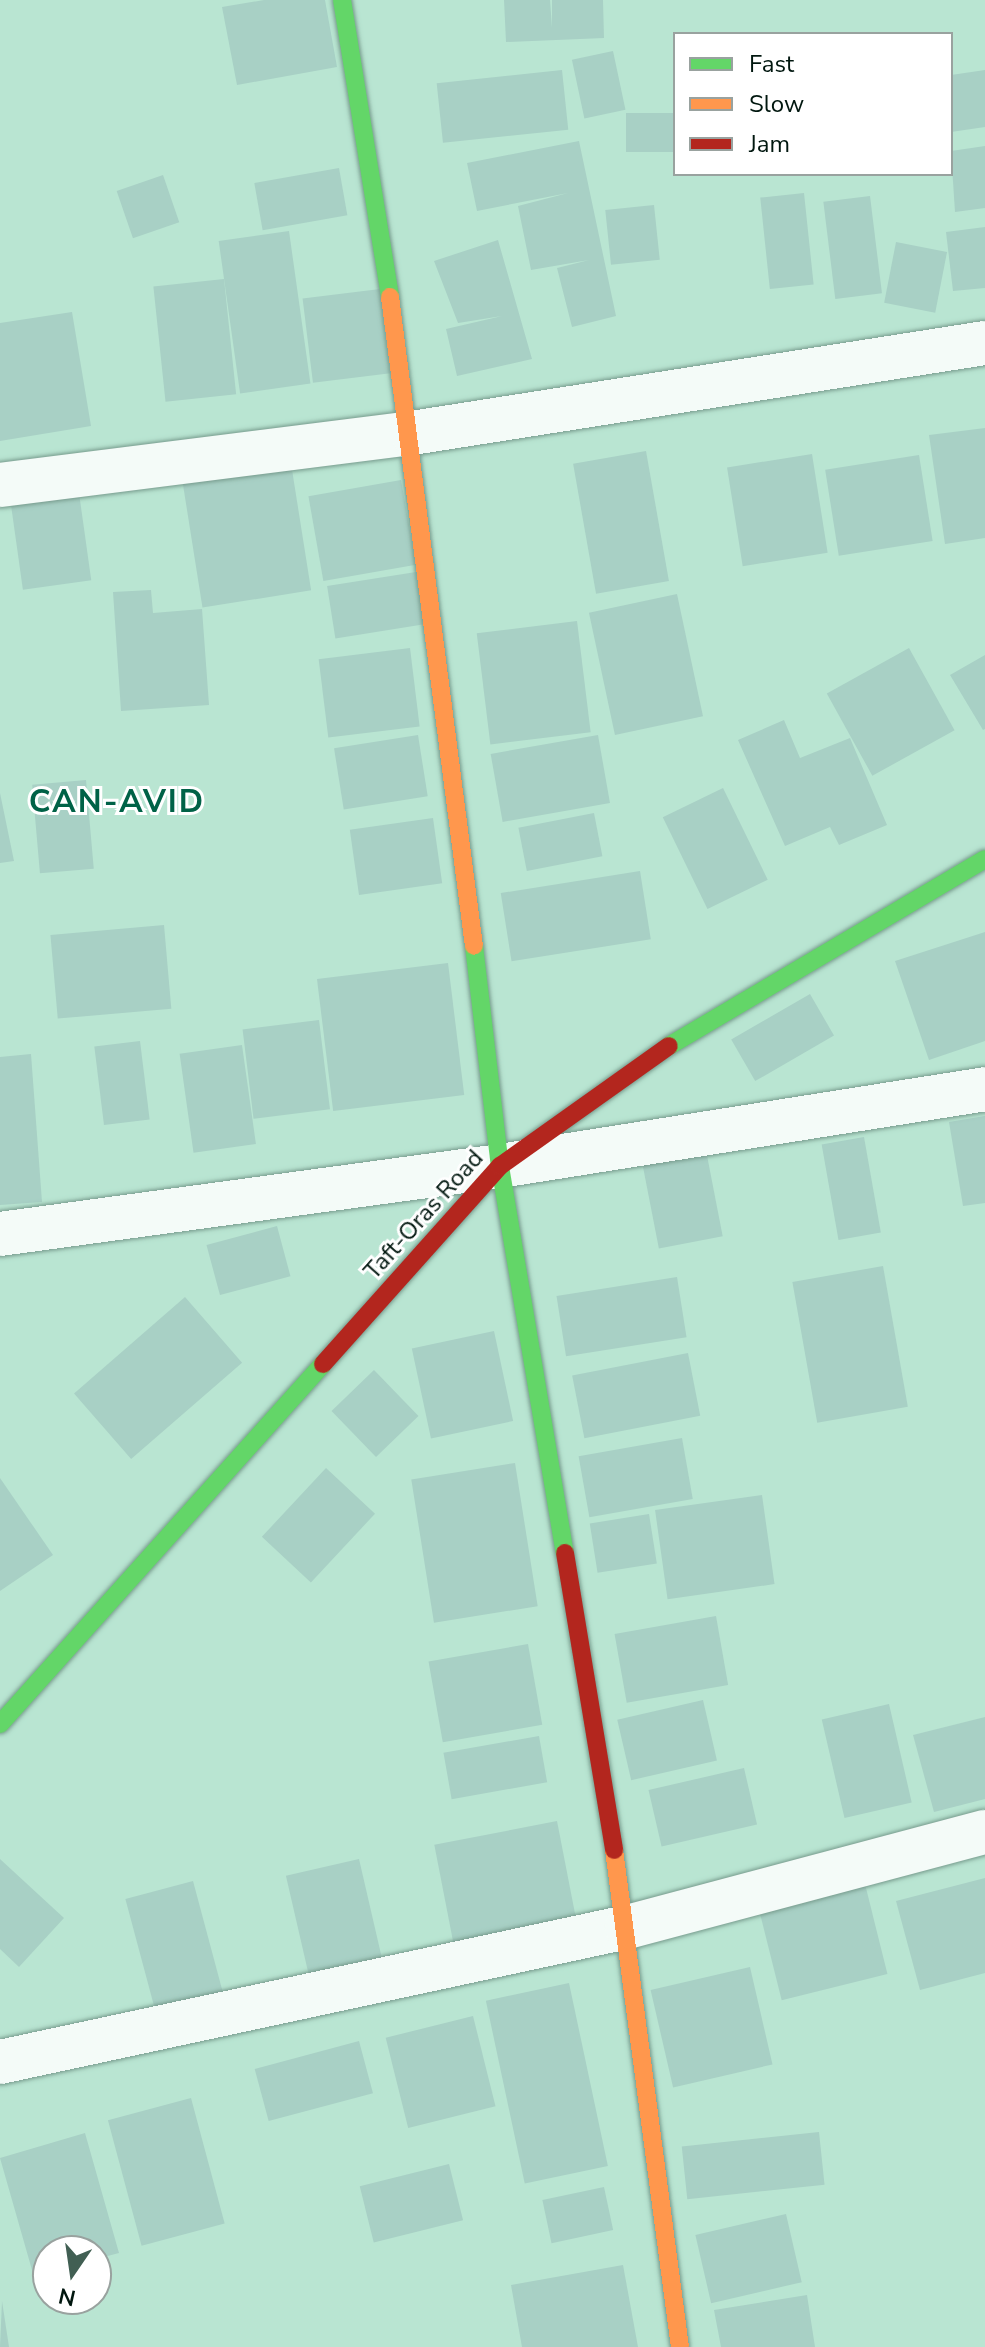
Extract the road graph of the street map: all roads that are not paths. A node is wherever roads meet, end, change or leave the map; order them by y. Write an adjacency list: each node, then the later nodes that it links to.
1 (342, 0): 3 (street)
2 (985, 343): 3 (street)
3 (412, 433): 4 (street); 7 (street)
4 (0, 485)
5 (985, 859): 7 (street, Taft-Oras Road)
6 (985, 1089): 7 (street)
7 (500, 1166): 8 (street); 9 (street, Taft-Oras Road); 11 (street)
8 (0, 1234)
9 (0, 1724)
10 (985, 1832): 11 (street)
11 (627, 1927): 12 (street); 13 (street)
12 (0, 2062)
13 (680, 2347)

